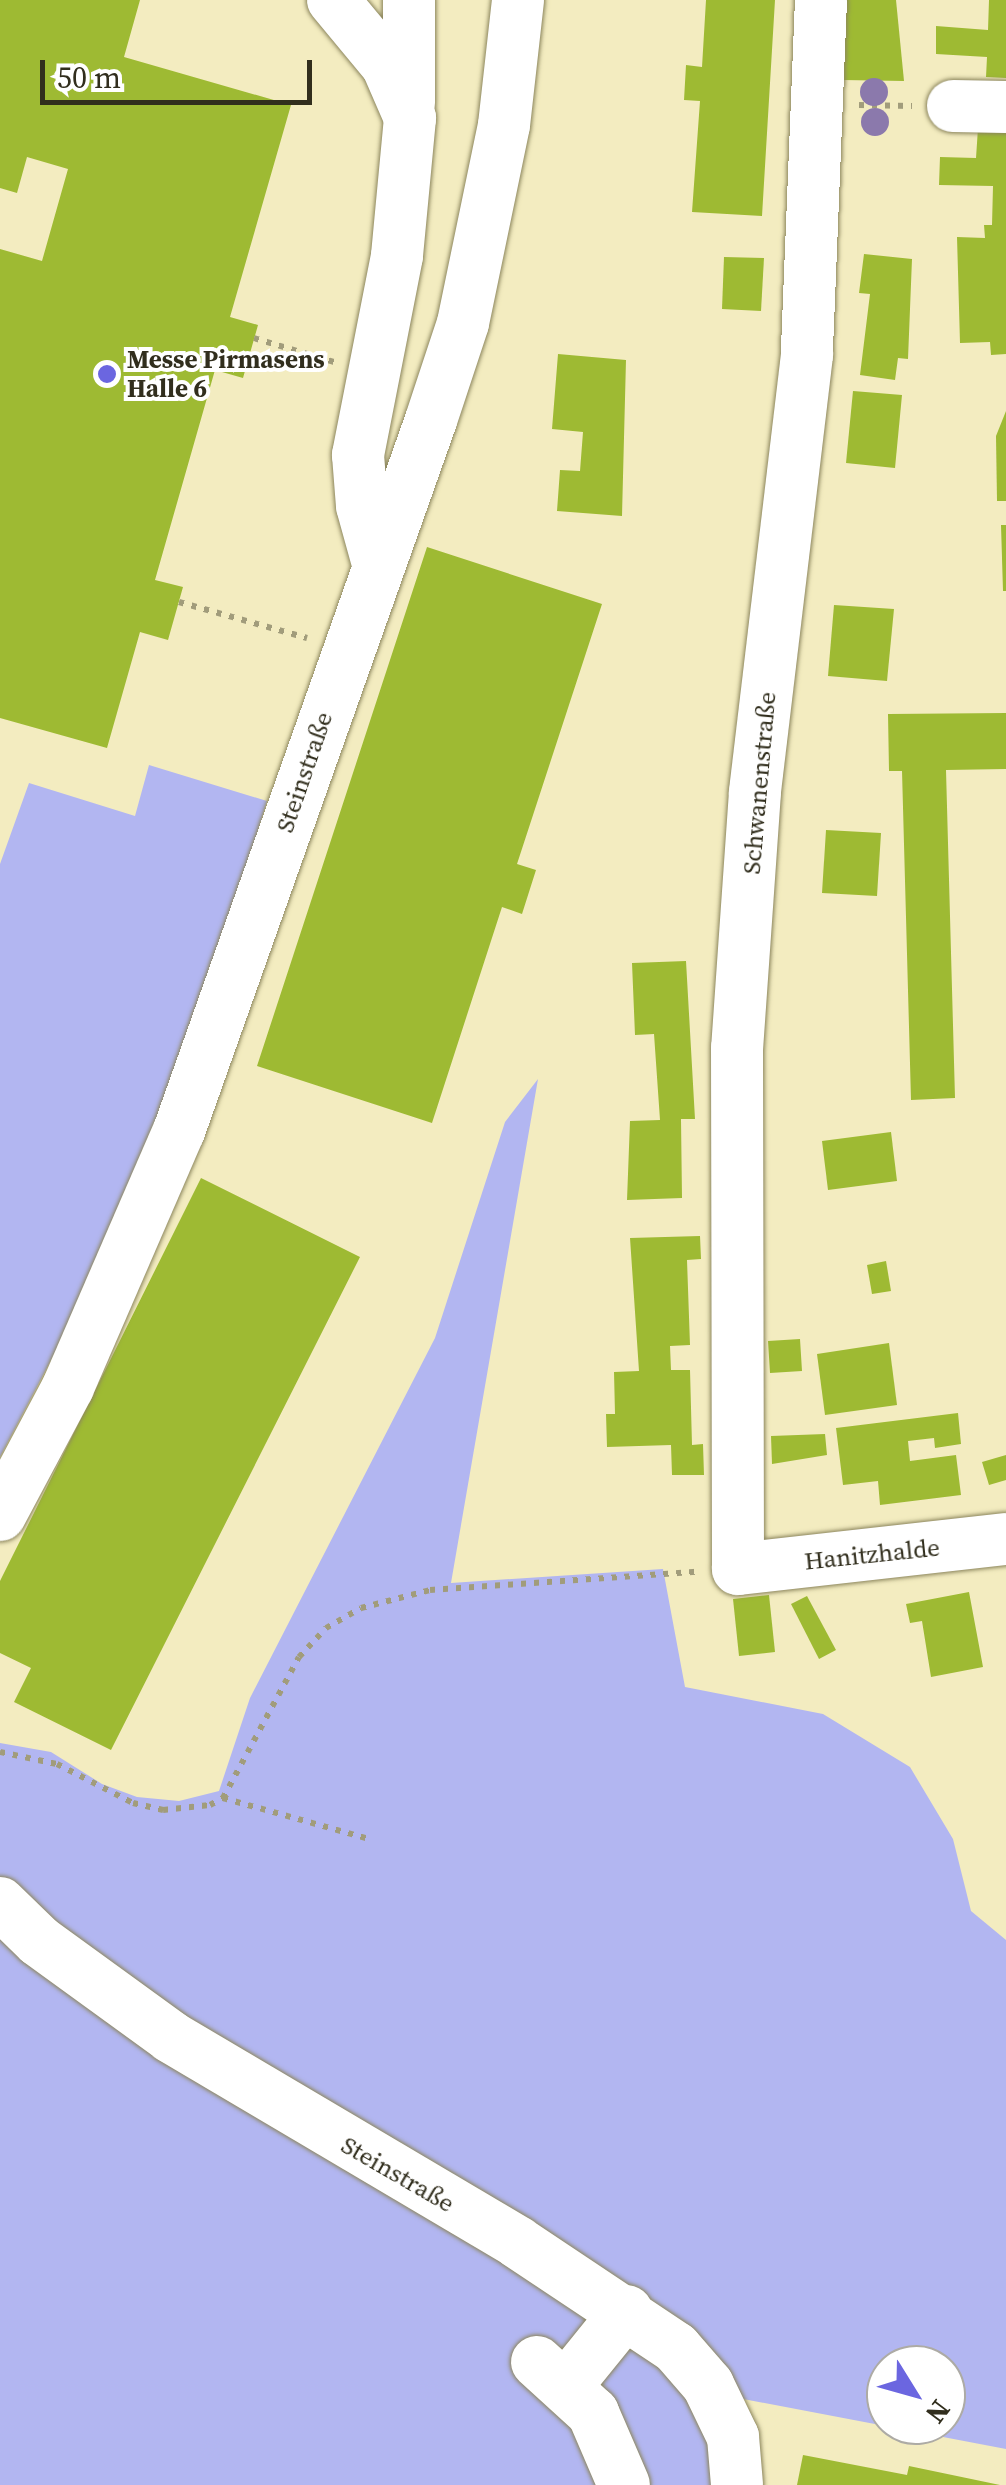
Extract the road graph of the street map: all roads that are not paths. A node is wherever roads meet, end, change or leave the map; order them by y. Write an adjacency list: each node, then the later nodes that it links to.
1 (333, 0): 7 (street)
2 (409, 0): 7 (street)
3 (518, 0): 8 (street, Steinstraße)
4 (821, 0): 11 (street, Schwanenstraße)
5 (953, 106): 6 (street)
6 (1006, 107)
7 (410, 118): 8 (street)
8 (378, 560): 9 (street, Steinstraße)
9 (0, 1515)
10 (1006, 1538): 11 (street, Hanitzhalde)
11 (738, 1569)
12 (0, 1902): 13 (street, Steinstraße)
13 (610, 2300): 14 (street); 15 (street, Steinstraße)
14 (624, 2485)
15 (737, 2485)

